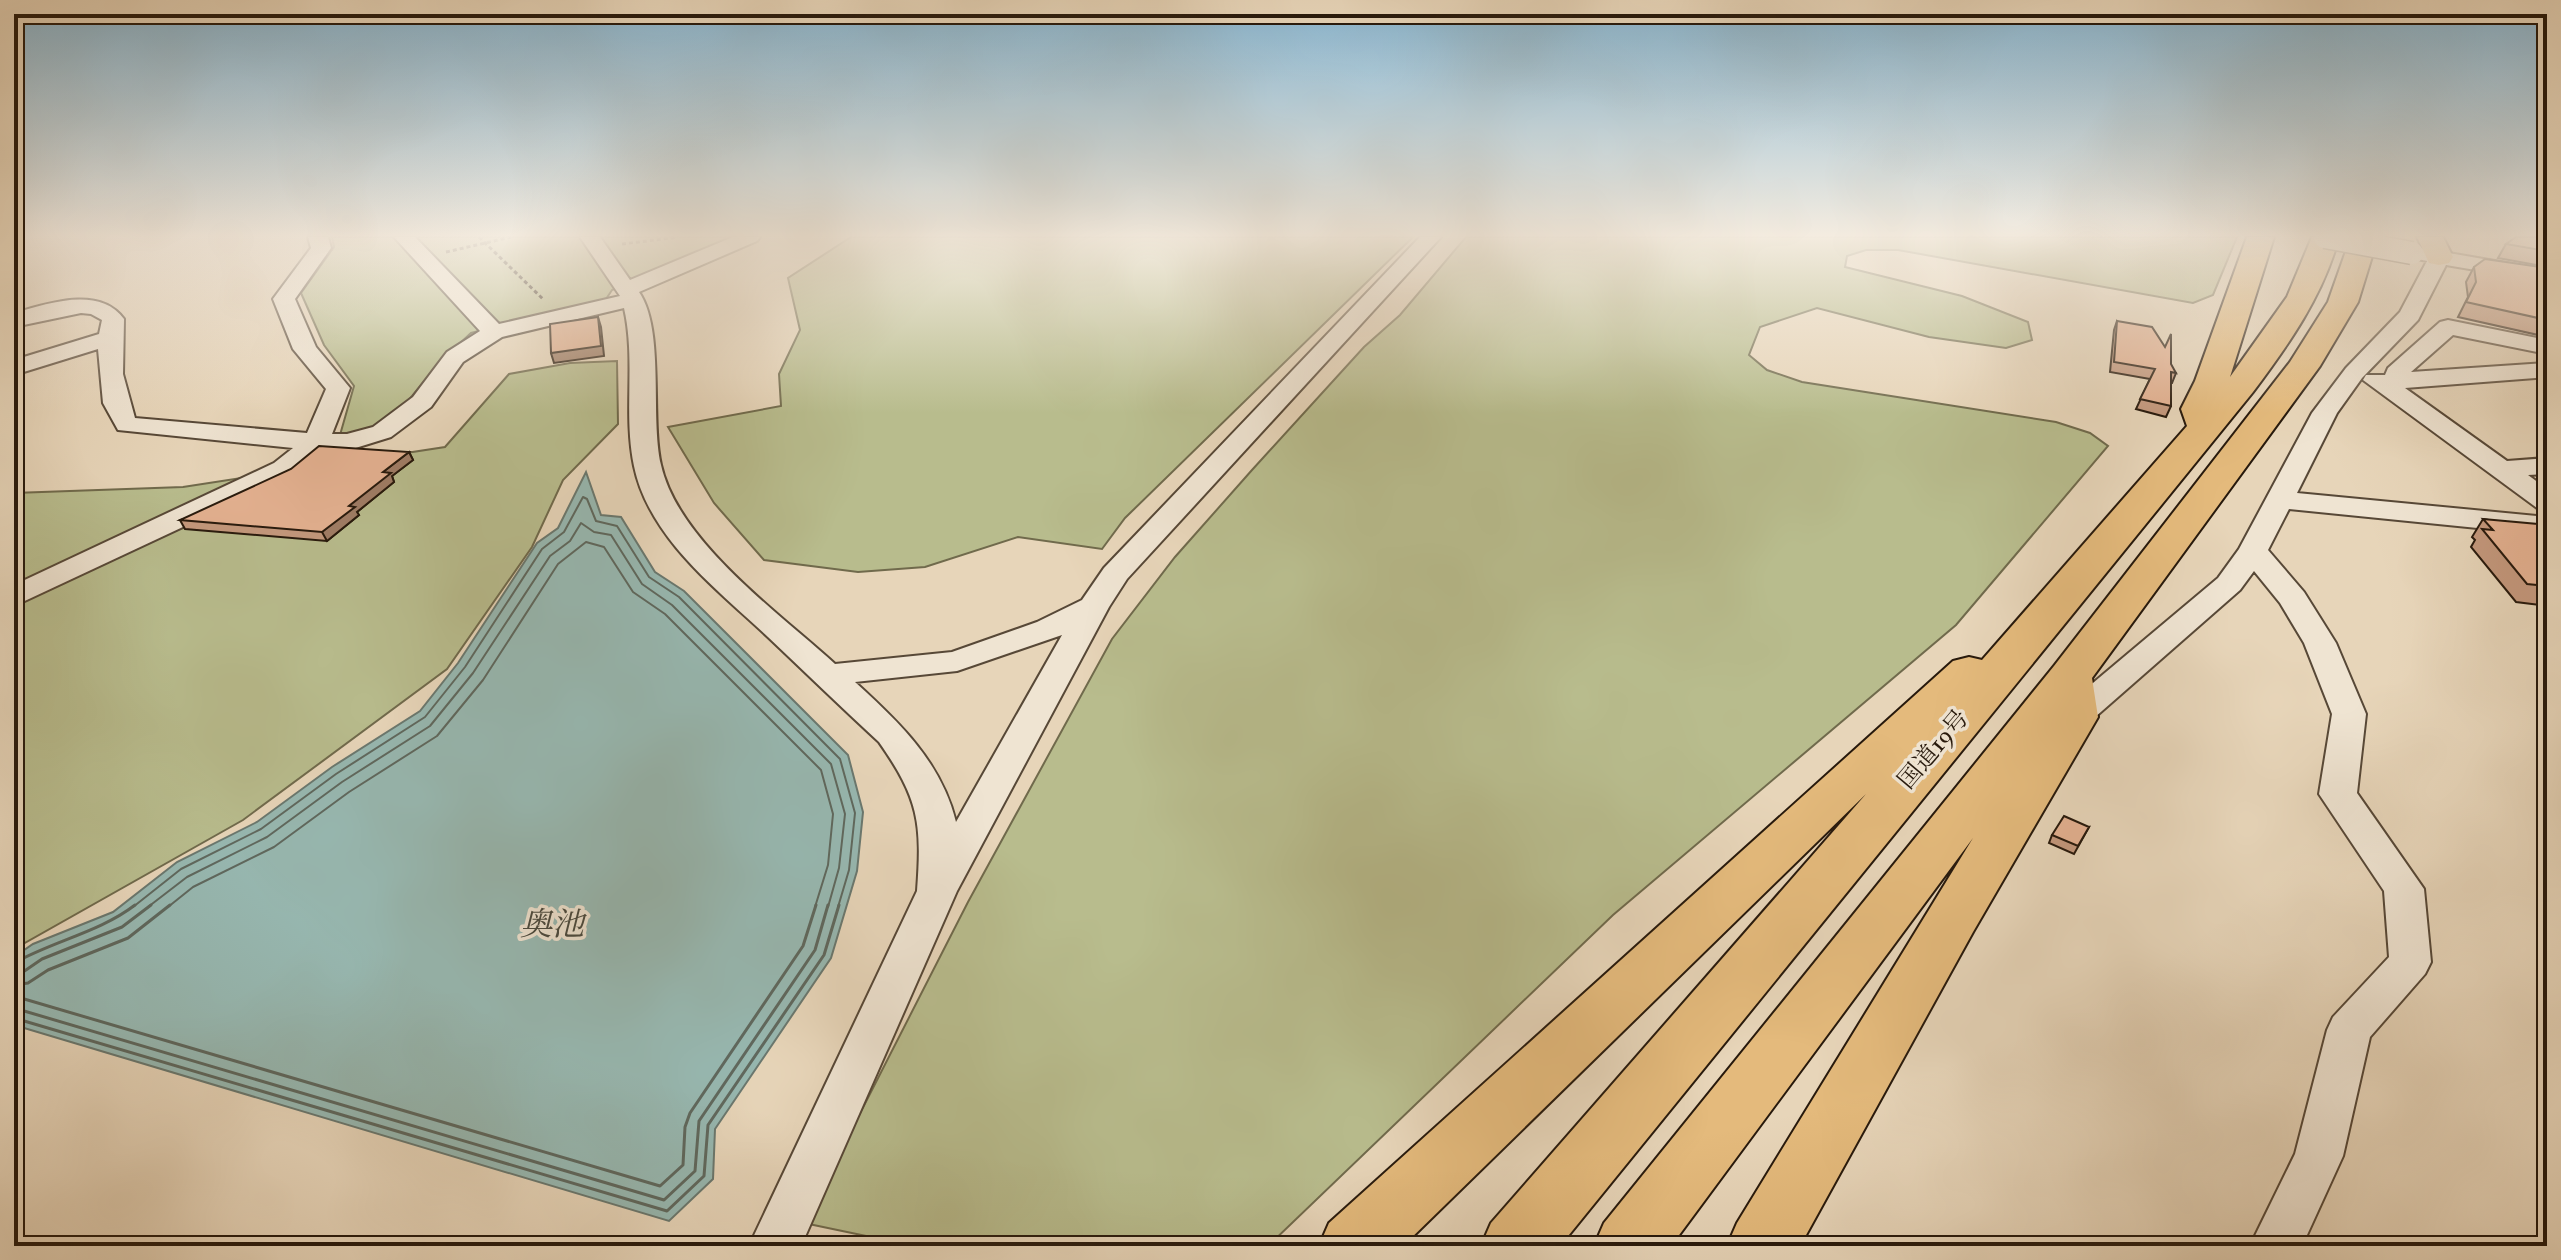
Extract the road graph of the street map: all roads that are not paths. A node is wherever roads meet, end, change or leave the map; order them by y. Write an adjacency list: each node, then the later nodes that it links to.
1 (286, 296): 18 (street)
2 (460, 296): 11 (street)
3 (624, 296): 11 (street)
4 (631, 296): 28 (street)
5 (1376, 296): 26 (street)
6 (2240, 296): 17 (highway)
7 (2302, 296): 17 (highway, 国道19号)
8 (2345, 296): 29 (highway)
9 (2416, 296): 16 (street)
10 (14, 320): 12 (street)
11 (494, 332): 18 (street)
12 (109, 338): 14 (street); 18 (street)
13 (2547, 347): 16 (street)
14 (14, 368)
15 (2547, 370): 16 (street)
16 (2381, 378): 20 (street); 21 (street)
17 (2204, 429): 27 (highway, 国道19号)
18 (316, 442): 25 (street)
19 (2547, 466): 20 (street)
20 (2501, 469): 22 (street)
21 (2280, 500): 23 (street); 24 (street)
22 (2547, 502)
23 (2547, 526)
24 (2253, 551): 29 (street); 36 (street)
25 (14, 597)
26 (1093, 607): 28 (street); 30 (street)
27 (2011, 656): 32 (highway); 33 (highway, 国道19号)
28 (826, 675): 30 (street)
29 (2072, 696): 34 (highway); 35 (highway)
30 (937, 891): 31 (street)
31 (775, 1246)
32 (1354, 1246)
33 (1516, 1246)
34 (1629, 1246)
35 (1762, 1246)
36 (2276, 1246)

